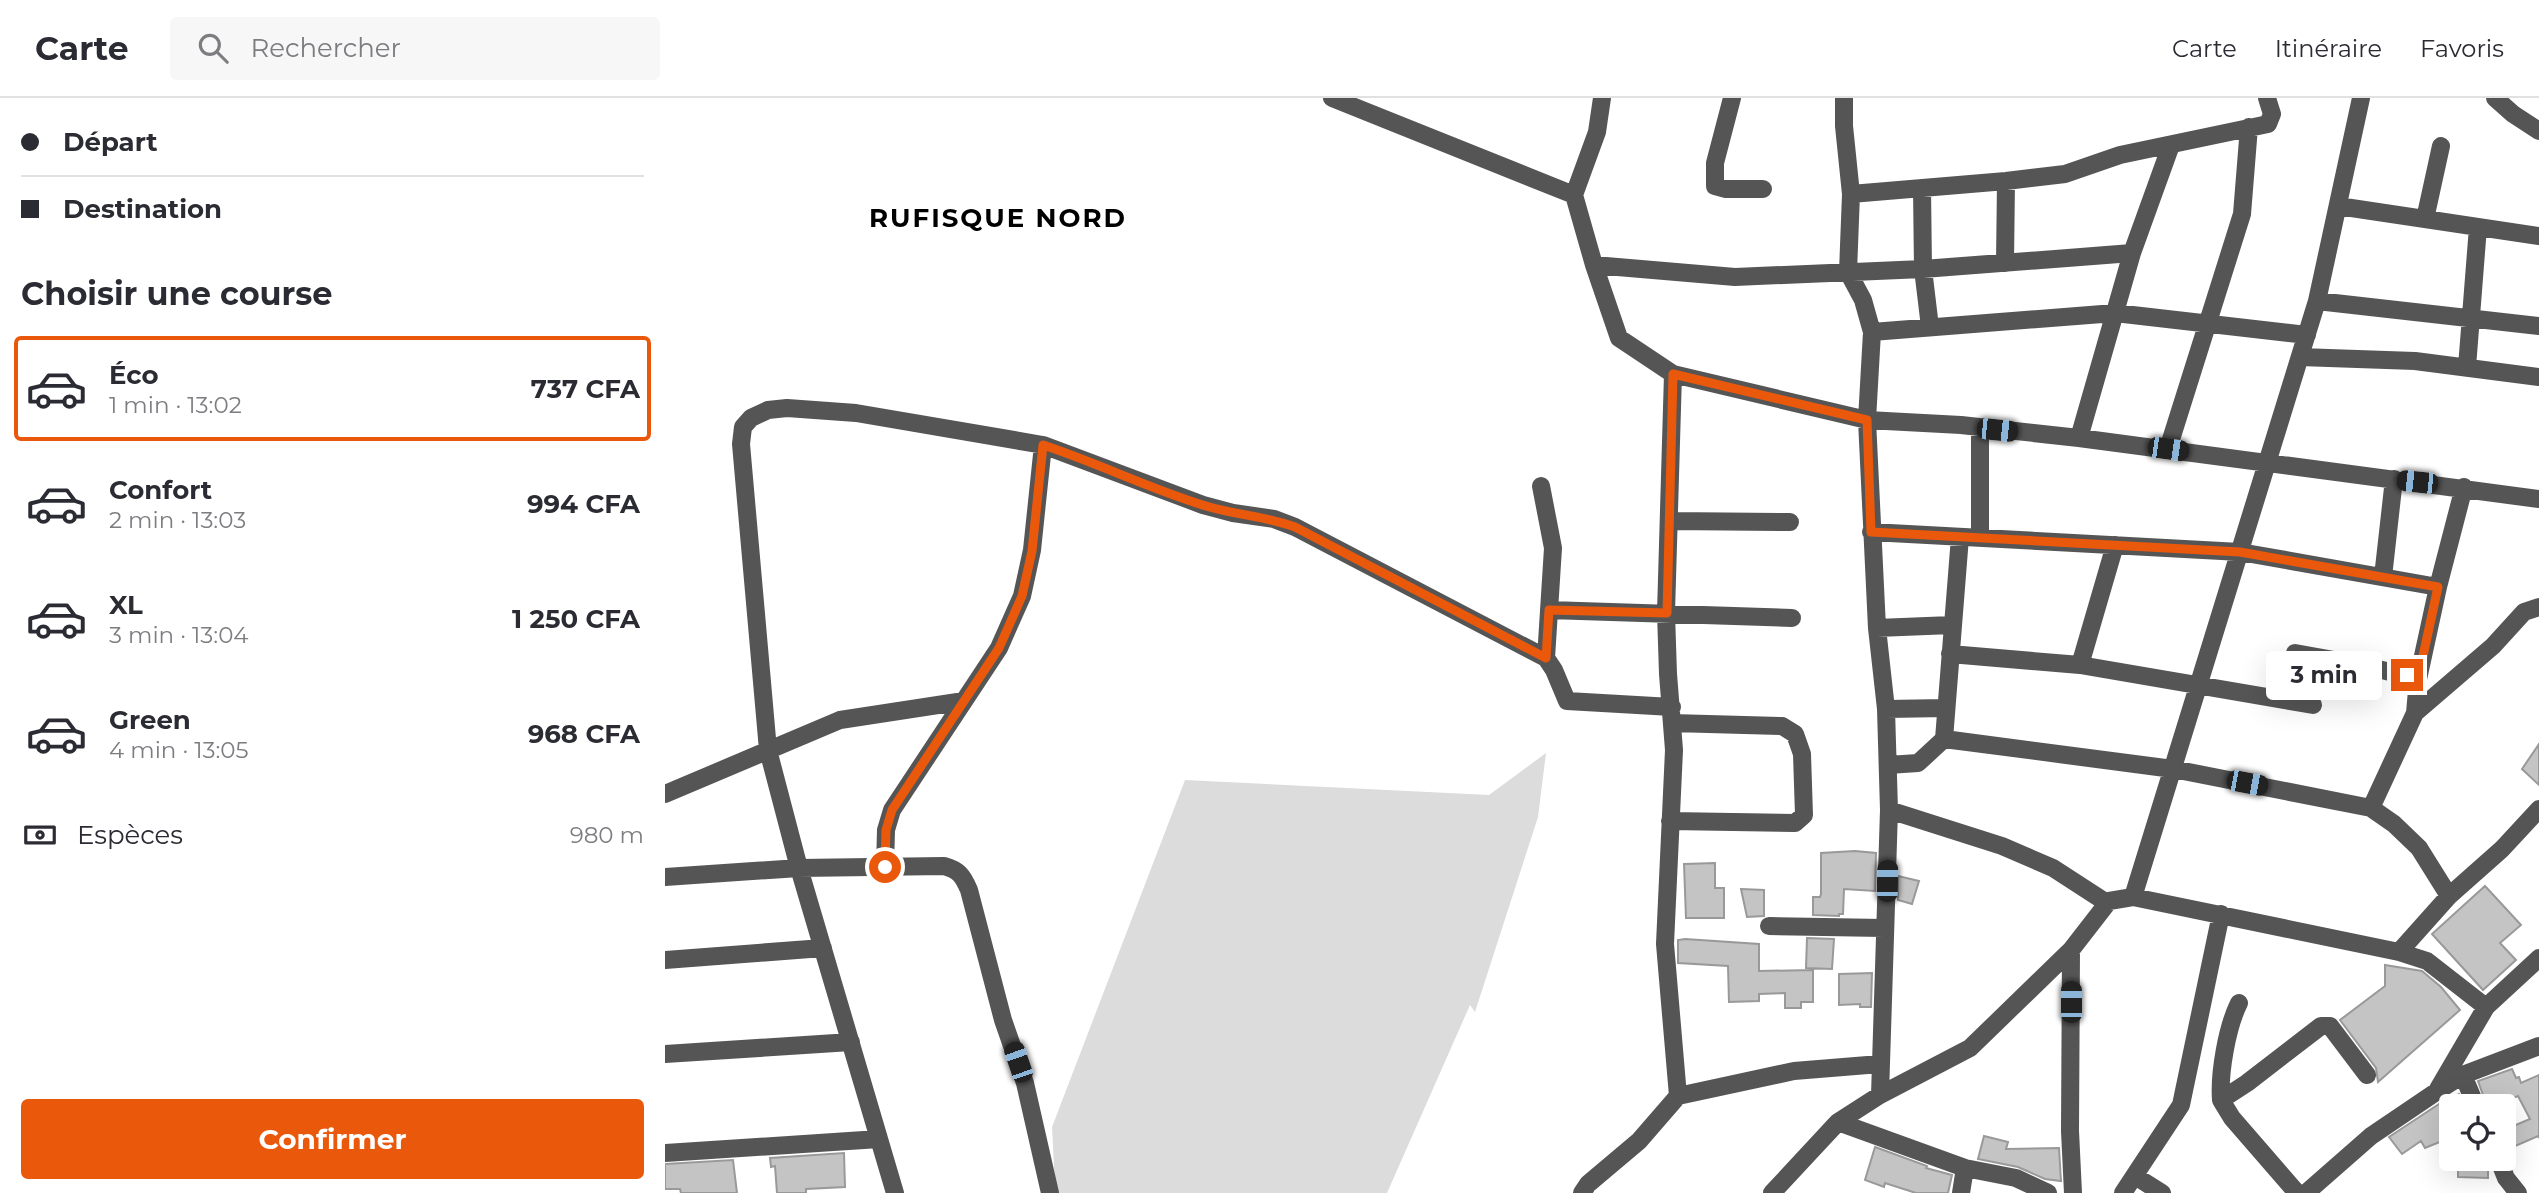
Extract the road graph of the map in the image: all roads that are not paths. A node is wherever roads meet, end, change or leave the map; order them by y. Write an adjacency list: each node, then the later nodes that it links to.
1 (1332, 98): 16 (street)
2 (1602, 98): 16 (street)
3 (1732, 98): 14 (street)
4 (1844, 98): 15 (street)
5 (2267, 98): 8 (street)
6 (2361, 98): 17 (street)
7 (2495, 98): 9 (street)
8 (2249, 127): 10 (street); 29 (street)
9 (2539, 131)
10 (2171, 145): 12 (street); 21 (street)
11 (2441, 146): 18 (street)
12 (2006, 181): 13 (street); 22 (street)
13 (1921, 188): 15 (street); 24 (street)
14 (1763, 189)
15 (1851, 194): 25 (street)
16 (1573, 195): 23 (street)
17 (2338, 206): 18 (street); 26 (street)
18 (2425, 219): 19 (street)
19 (2478, 227): 20 (street); 28 (street)
20 (2539, 236)
21 (2132, 253): 22 (street); 27 (street)
22 (2005, 263): 24 (street)
23 (1594, 265): 25 (street); 36 (street)
24 (1923, 269): 25 (street); 31 (street)
25 (1848, 272): 32 (street)
26 (2317, 301): 28 (street); 33 (street)
27 (2115, 313): 29 (street); 31 (street); 40 (street)
28 (2472, 318): 30 (street); 35 (street)
29 (2207, 323): 33 (street); 42 (street)
30 (2539, 326)
31 (1930, 327): 32 (street)
32 (1872, 332): 38 (street)
33 (2307, 335): 34 (street)
34 (2300, 357): 35 (street); 43 (street)
35 (2467, 366): 37 (street)
36 (1673, 374): 38 (street); 48 (street)
37 (2539, 377)
38 (1867, 420): 39 (street); 50 (street)
39 (1980, 428): 40 (street); 52 (street)
40 (2079, 438): 42 (street)
41 (1043, 445): 65 (street); 69 (street); 76 (street)
42 (2168, 449): 43 (street)
43 (2268, 463): 44 (street); 54 (street)
44 (2394, 479): 46 (street); 55 (street)
45 (1541, 486): 58 (street)
46 (2464, 487): 47 (street); 56 (street)
47 (2539, 499)
48 (1670, 522): 49 (street); 59 (street)
49 (1790, 522)
50 (1871, 532): 51 (street); 62 (street)
51 (1960, 537): 52 (street); 61 (street)
52 (1980, 538): 53 (street)
53 (2115, 545): 54 (street); 66 (street)
54 (2240, 552): 55 (street); 68 (street)
55 (2383, 577): 56 (street)
56 (2438, 587): 67 (street)
57 (2539, 607): 73 (street)
58 (1549, 610): 59 (street); 65 (street)
59 (1667, 613): 60 (street); 74 (street)
60 (1792, 618)
61 (1952, 625): 62 (street); 64 (street)
62 (1877, 628): 72 (street)
63 (2295, 653): 67 (street)
64 (1950, 654): 66 (street); 71 (street)
65 (1546, 658): 74 (street)
66 (2080, 665): 68 (street)
67 (2418, 679): 73 (street)
68 (2199, 684): 70 (street); 78 (street)
69 (964, 701): 76 (street); 84 (street)
70 (2313, 705)
71 (1946, 708): 72 (street); 75 (street)
72 (1887, 709): 77 (street)
73 (2415, 713): 80 (street)
74 (1672, 715): 83 (street); 83 (street)
75 (1944, 739): 77 (street); 78 (street)
76 (768, 750): 79 (street); 85 (street)
77 (1888, 765): 81 (street)
78 (2173, 769): 80 (street); 88 (street)
79 (665, 793)
80 (2371, 808): 87 (street)
81 (1889, 810): 89 (street); 92 (street)
82 (2539, 810): 87 (street)
83 (1670, 821): 109 (street)
84 (885, 867): 85 (street); 119 (street)
85 (799, 868): 86 (street); 93 (street)
86 (665, 877)
87 (2449, 896): 95 (street)
88 (2133, 897): 89 (street); 90 (street)
89 (2107, 903): 94 (street)
90 (2221, 914): 95 (street); 116 (street)
91 (1769, 926): 92 (street)
92 (1884, 928): 103 (street)
93 (823, 948): 97 (street); 100 (street)
94 (2071, 950): 108 (street); 124 (street)
95 (2399, 951): 99 (street)
96 (2539, 957): 99 (street)
97 (665, 960)
98 (2239, 1003): 110 (street)
99 (2486, 1007): 106 (street)
100 (851, 1042): 102 (street); 112 (street)
101 (2539, 1046): 105 (street)
102 (665, 1054)
103 (1880, 1064): 108 (street); 109 (street)
104 (2367, 1075): 110 (street)
105 (2463, 1075): 106 (street); 107 (street)
106 (2436, 1092): 117 (street)
107 (2471, 1094)
108 (1880, 1095): 111 (street)
109 (1678, 1096): 120 (street)
110 (2221, 1100): 117 (street)
111 (1838, 1122): 114 (street); 121 (street)
112 (879, 1139): 113 (street); 118 (street)
113 (665, 1153)
114 (1965, 1168): 122 (street); 123 (street)
115 (2503, 1171): 127 (street)
116 (2135, 1176): 125 (street); 126 (street)
117 (2307, 1192)
118 (895, 1193)
119 (1050, 1193)
120 (1582, 1193)
121 (1772, 1193)
122 (1961, 1193)
123 (2048, 1193)
124 (2073, 1193)
125 (2123, 1193)
126 (2162, 1193)
127 (2518, 1193)

